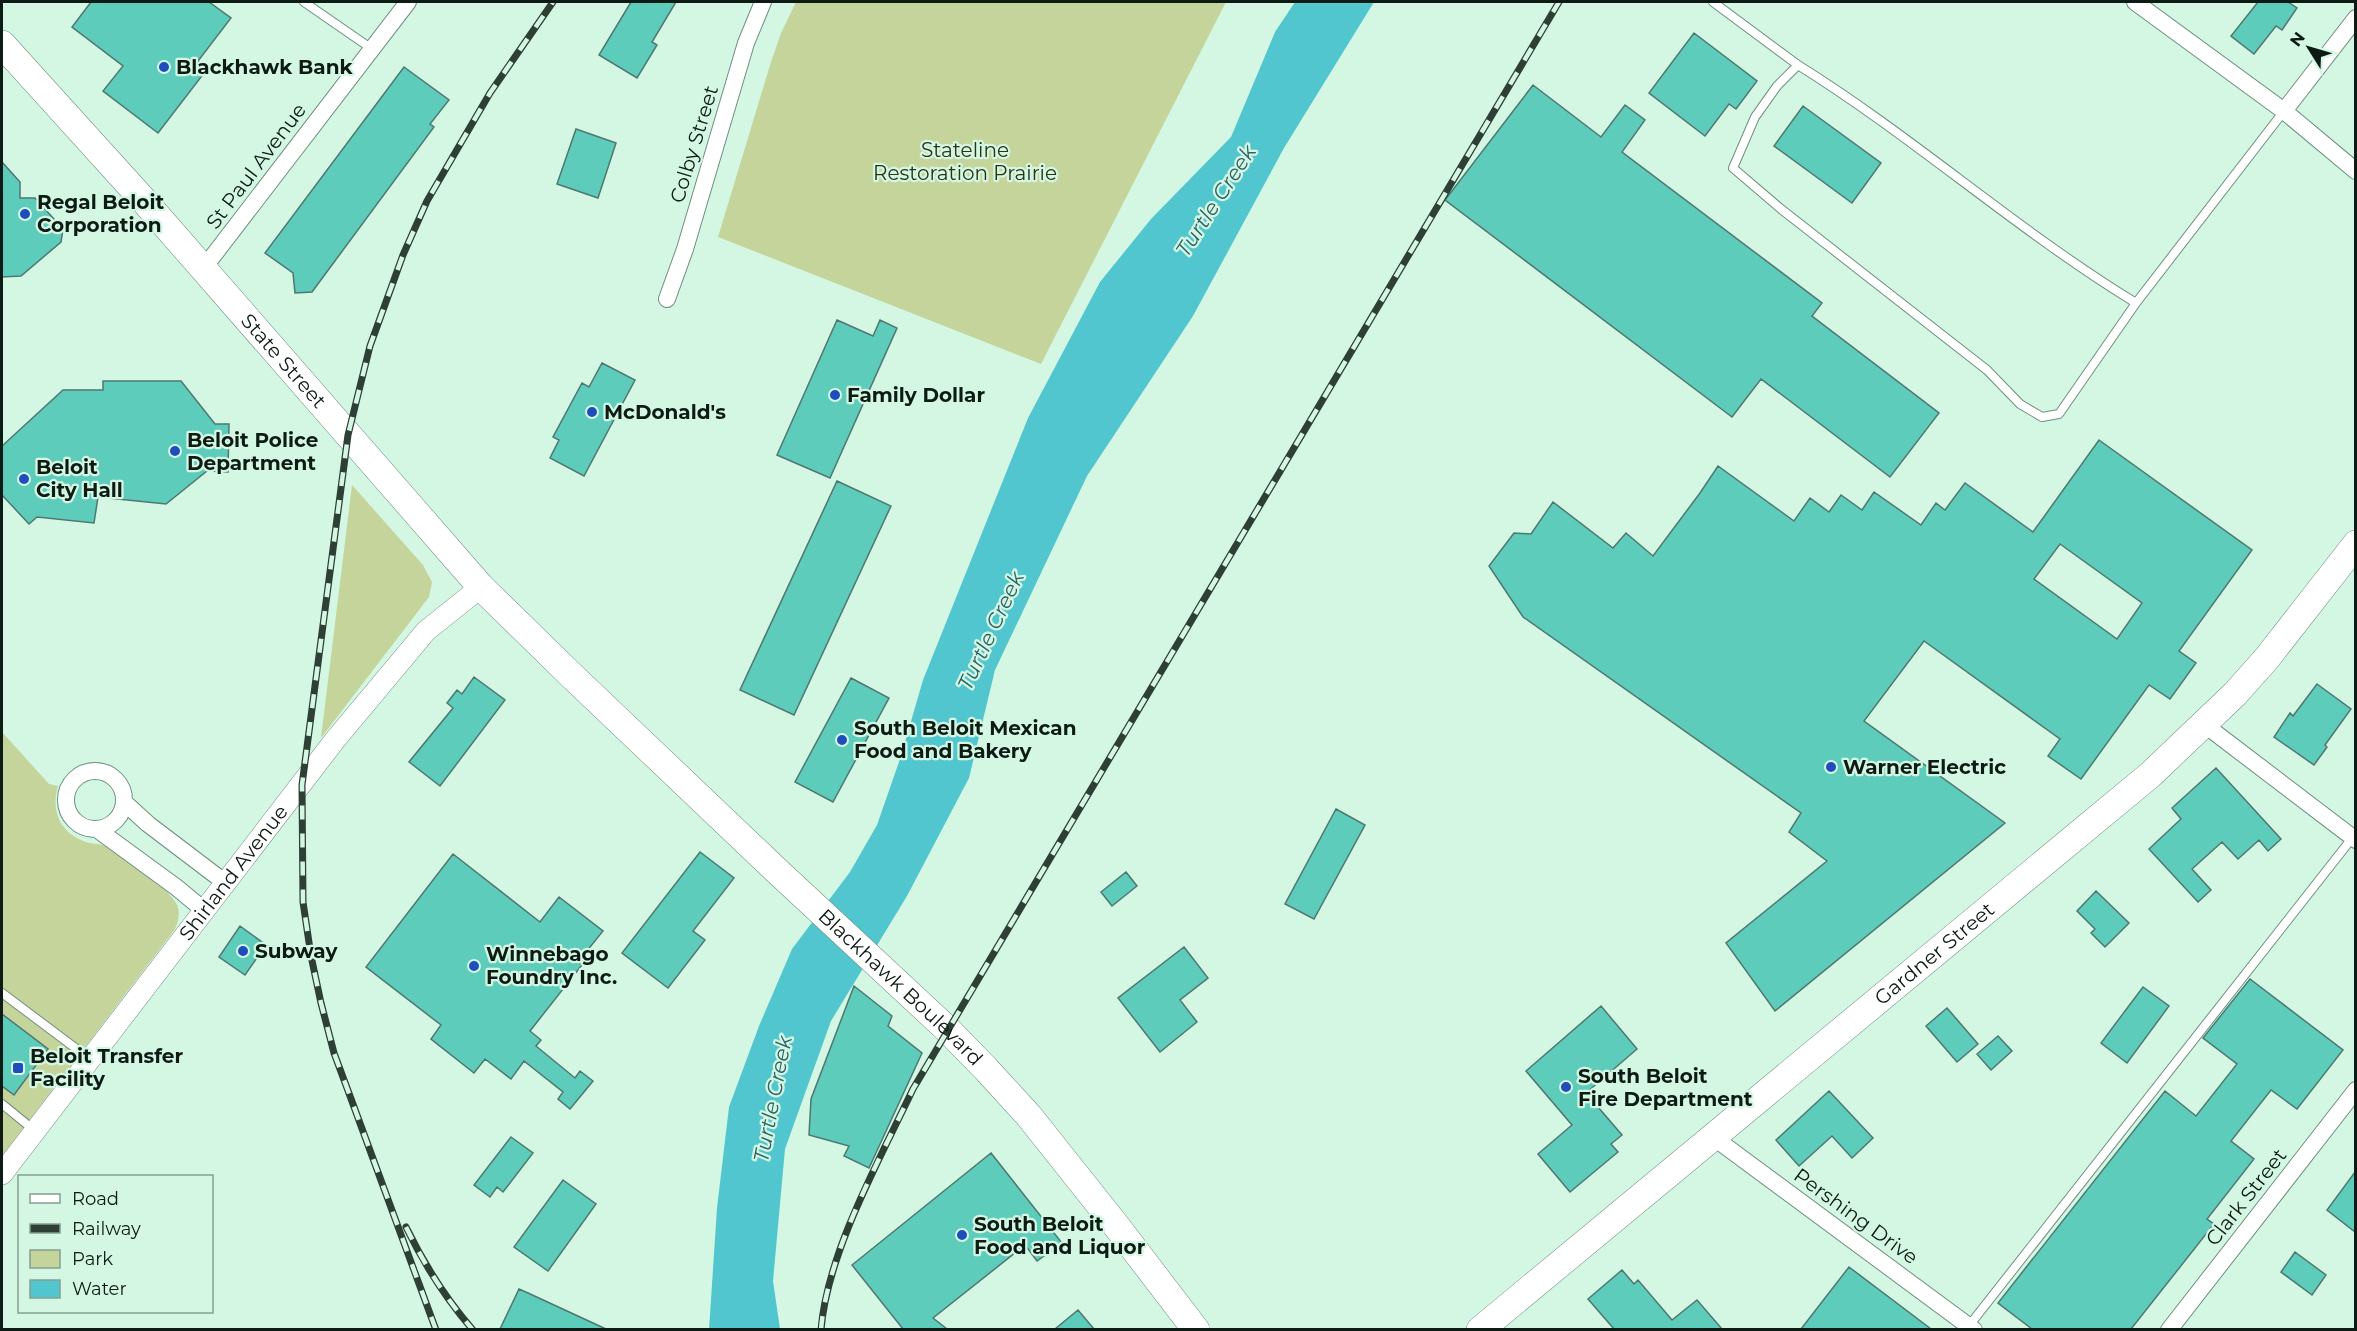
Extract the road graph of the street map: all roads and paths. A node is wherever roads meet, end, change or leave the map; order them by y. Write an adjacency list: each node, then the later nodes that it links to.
1 (304, 2): 8 (lane)
2 (408, 2): 8 (street, St Paul Avenue)
3 (764, 2): 13 (street, Colby Street)
4 (1713, 2): 9 (lane)
5 (2144, 4): 10 (street)
6 (2355, 18): 10 (street)
7 (2, 44): 12 (main road, State Street)
8 (372, 49): 12 (street, St Paul Avenue)
9 (1798, 65): 14 (lane); 14 (lane)
10 (2284, 111): 11 (street); 14 (lane)
11 (2355, 171)
12 (203, 269): 16 (main road, State Street)
13 (668, 299)
14 (2136, 303)
15 (2355, 544): 18 (main road, Gardner Street)
16 (481, 587): 17 (main road, State Street); 22 (street, Shirland Avenue)
17 (571, 675): 31 (main road, Blackhawk Boulevard)
18 (2205, 725): 21 (street); 29 (main road, Gardner Street)
19 (125, 803): 20 (street); 20 (street); 22 (street)
20 (98, 830): 23 (street)
21 (2354, 837): 32 (lane)
22 (227, 884): 23 (street, Shirland Avenue)
23 (205, 911): 25 (street, Shirland Avenue)
24 (2, 993): 25 (lane)
25 (90, 1060): 28 (street, Shirland Avenue)
26 (2355, 1090): 34 (street, Clark Street)
27 (2, 1104): 28 (lane)
28 (34, 1130): 30 (street, Shirland Avenue)
29 (1713, 1137): 32 (street, Pershing Drive); 33 (main road, Gardner Street)
30 (2, 1174)
31 (1192, 1328)
32 (1970, 1328)
33 (1480, 1329)
34 (2169, 1329)

